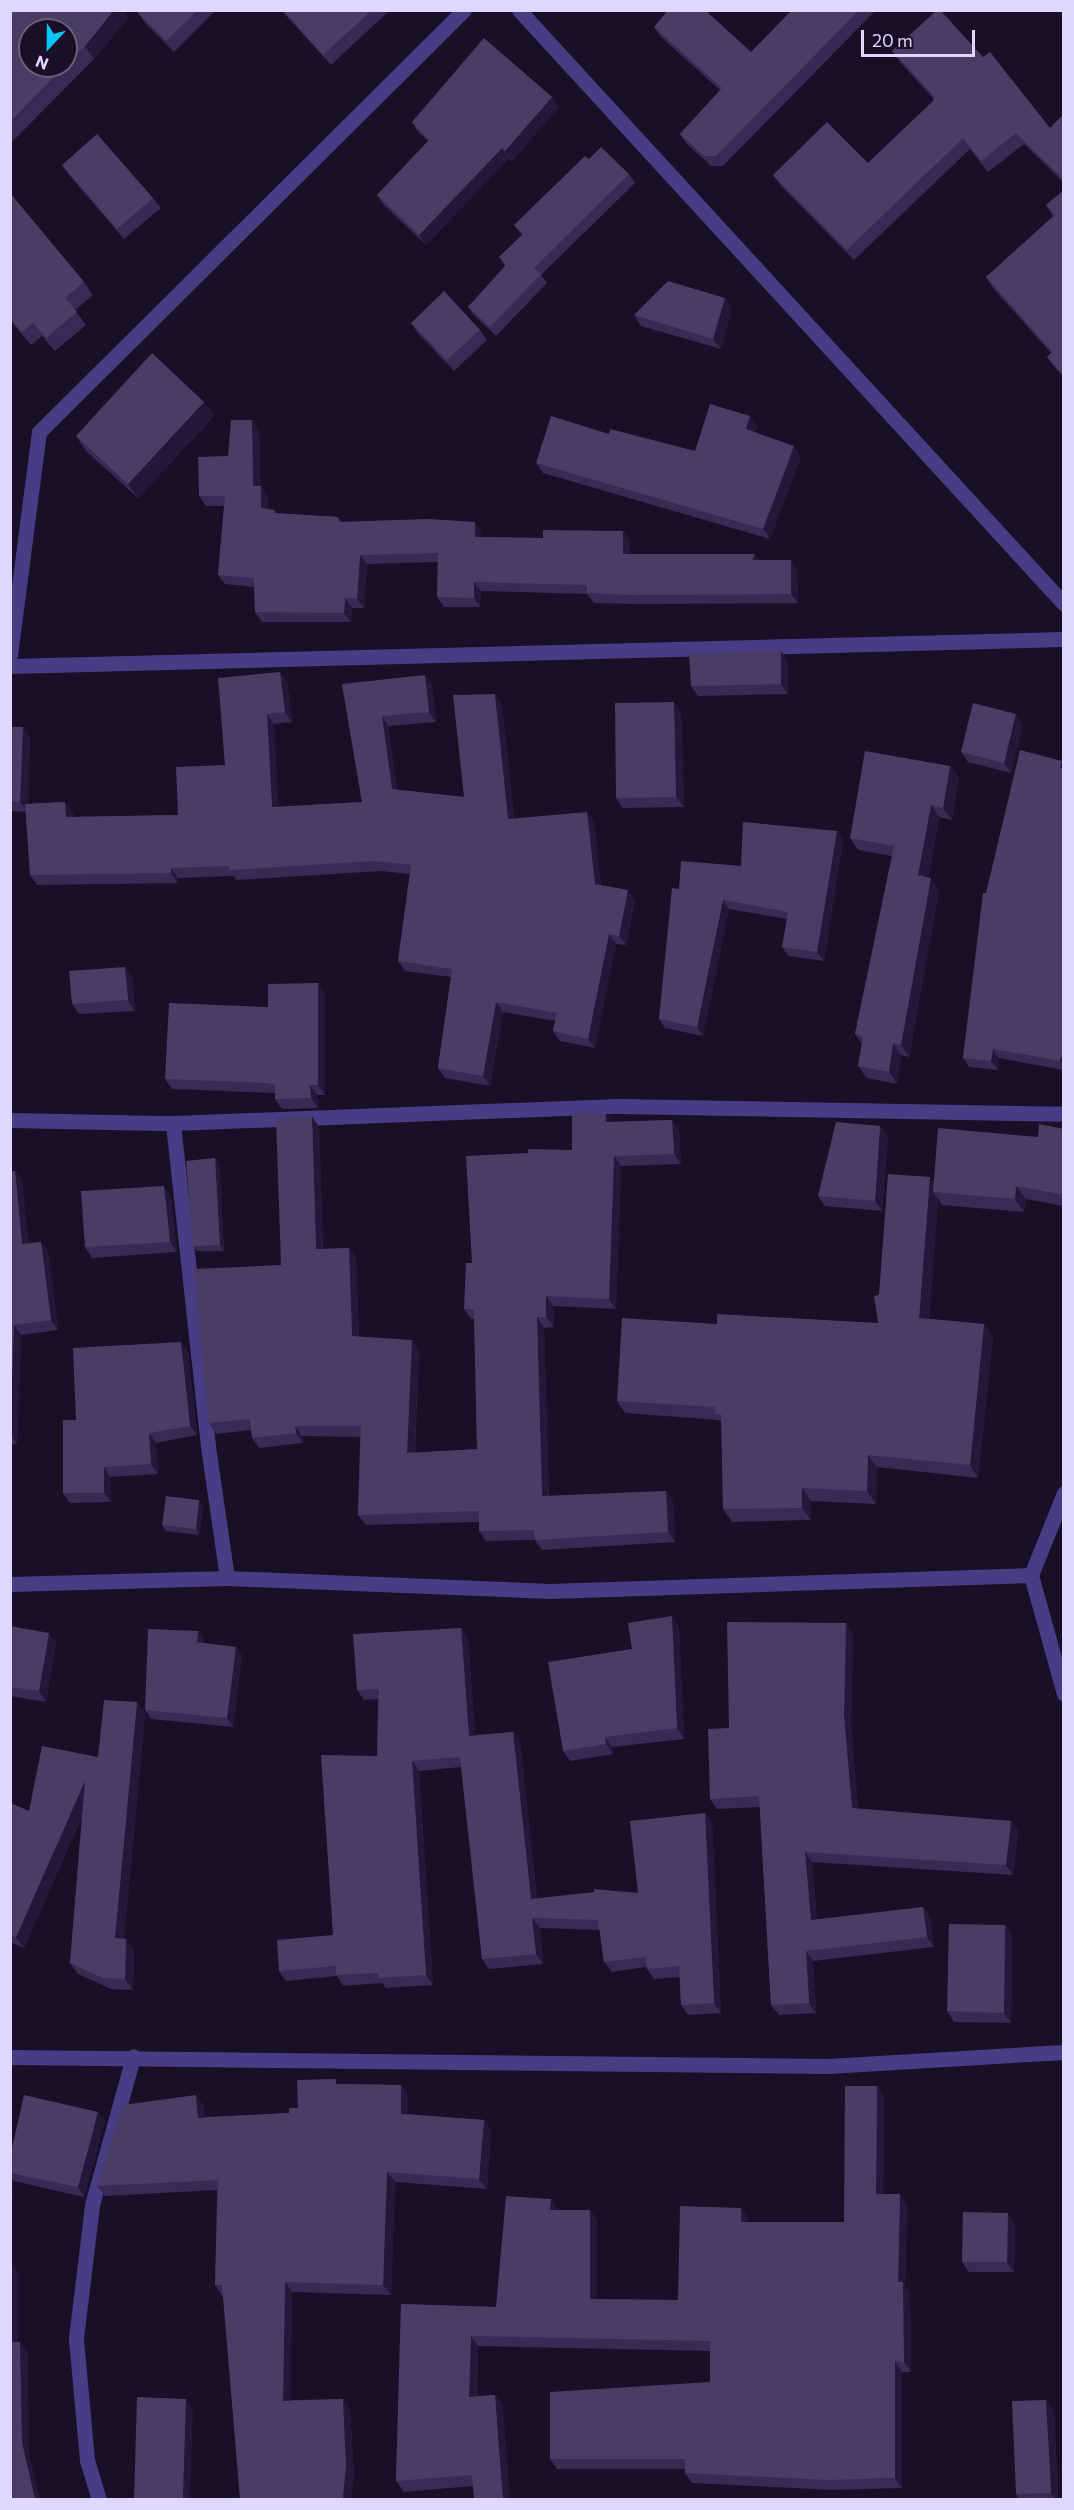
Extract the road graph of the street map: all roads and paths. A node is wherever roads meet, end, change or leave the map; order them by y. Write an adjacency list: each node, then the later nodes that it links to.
1 (464, 10): 5 (street)
2 (519, 10): 3 (street)
3 (1064, 604)
4 (1064, 639): 6 (street)
5 (10, 655)
6 (10, 666)
7 (1064, 1114): 9 (street)
8 (10, 1120): 9 (street)
9 (173, 1123): 12 (street)
10 (1064, 1493): 11 (street)
11 (1031, 1575): 12 (street); 14 (street)
12 (227, 1578): 13 (street)
13 (10, 1584)
14 (1064, 1694)
15 (1064, 2052): 17 (street)
16 (10, 2057): 17 (street)
17 (133, 2057): 18 (street)
18 (99, 2499)

